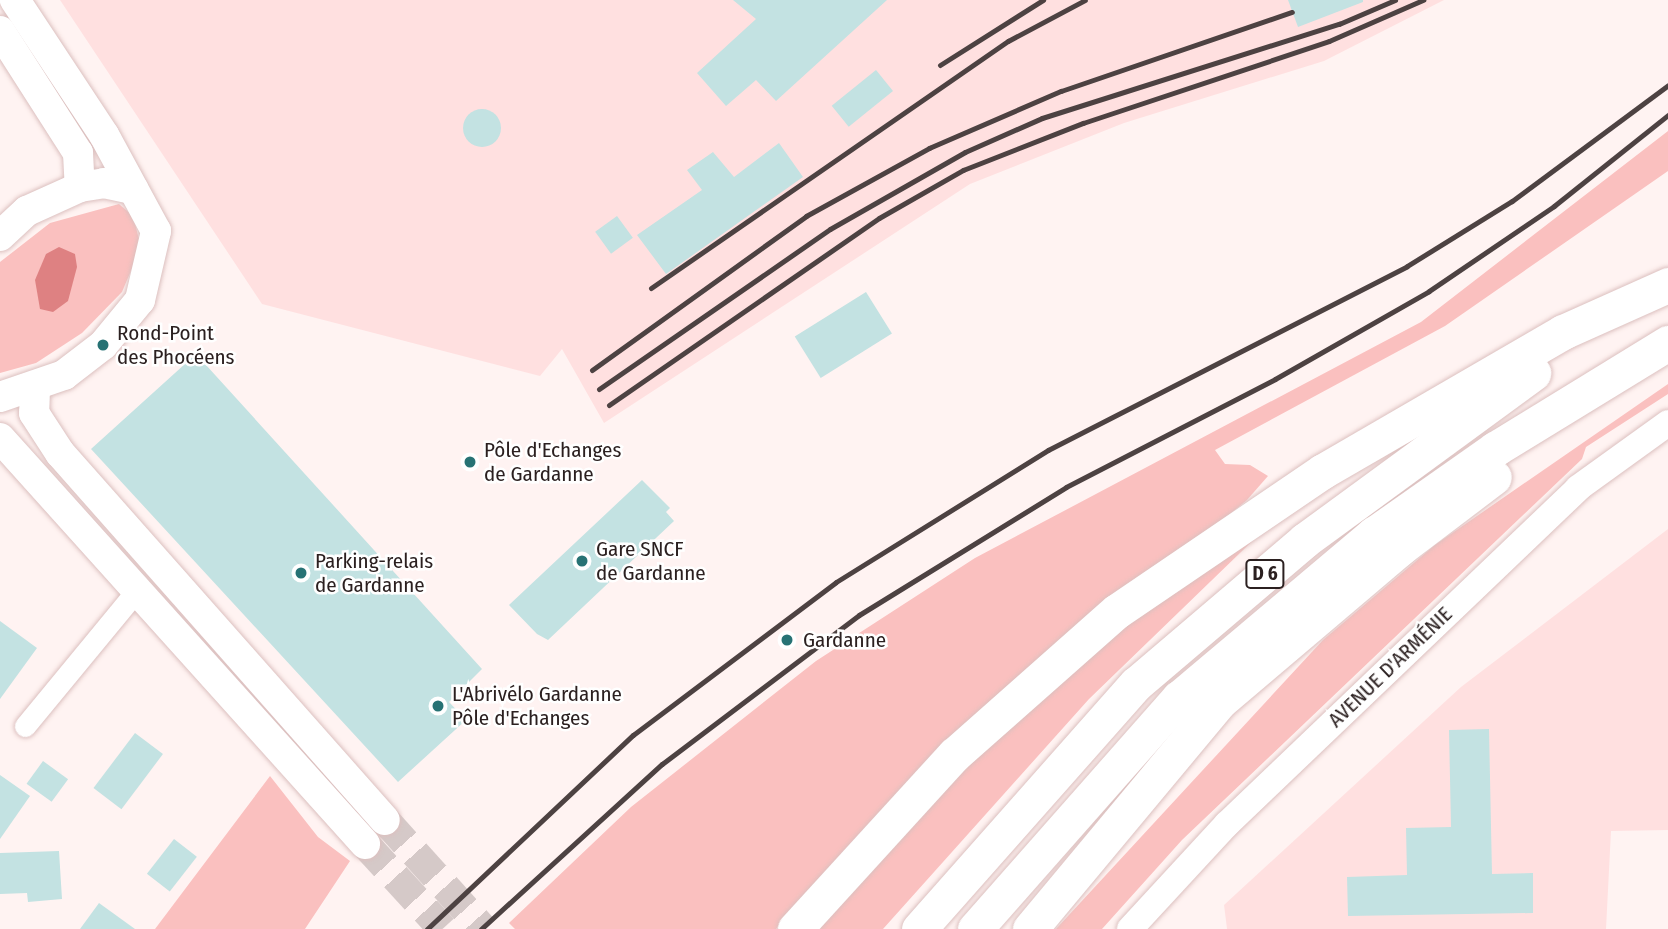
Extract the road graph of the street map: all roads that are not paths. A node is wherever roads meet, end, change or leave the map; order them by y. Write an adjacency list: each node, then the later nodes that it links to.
1 (15, 0): 4 (main road)
2 (0, 31): 3 (main road)
3 (80, 187): 4 (main road); 5 (main road)
4 (133, 189): 9 (main road)
5 (0, 236)
6 (1668, 285): 17 (highway); 18 (highway, D 6)
7 (1668, 343): 19 (highway, D 6)
8 (1668, 359): 20 (highway)
9 (35, 389): 10 (main road); 15 (main road)
10 (0, 397)
11 (1668, 423): 21 (street, AVENUE D'ARMÉNIE)
12 (0, 438): 13 (main road)
13 (138, 589): 14 (street); 16 (main road)
14 (25, 726)
15 (385, 820)
16 (366, 844)
17 (795, 929)
18 (919, 929)
19 (975, 929)
20 (1030, 929)
21 (1130, 929)

